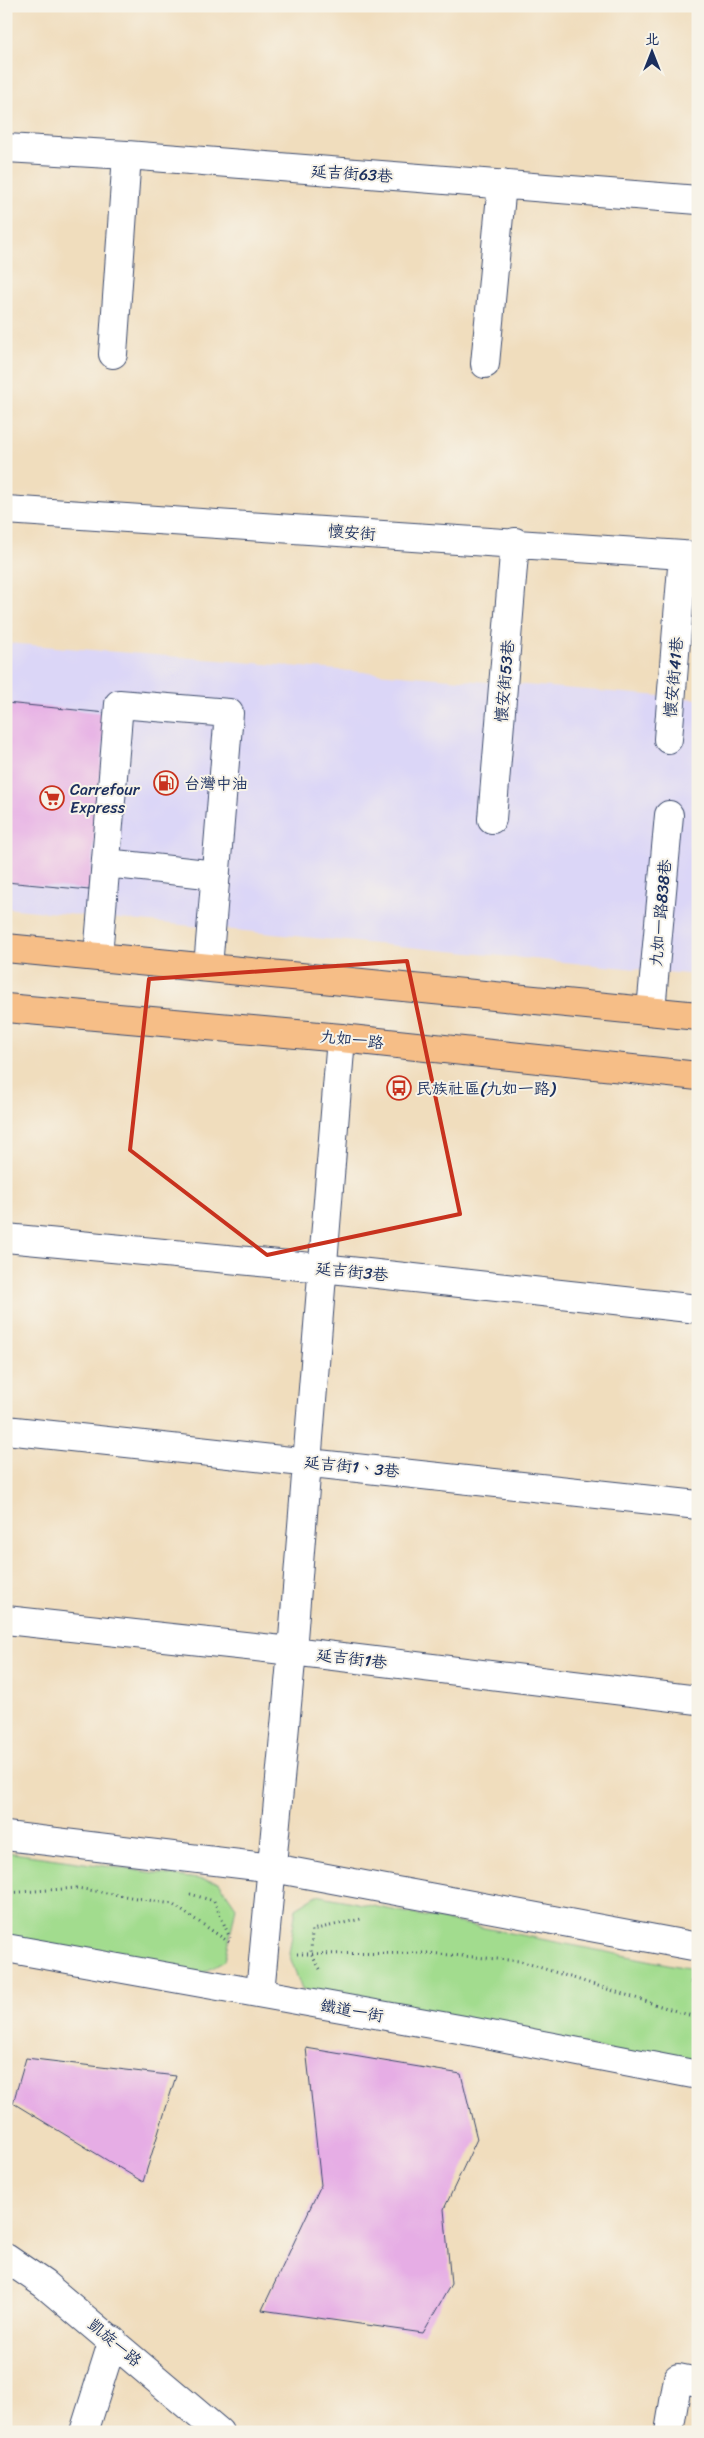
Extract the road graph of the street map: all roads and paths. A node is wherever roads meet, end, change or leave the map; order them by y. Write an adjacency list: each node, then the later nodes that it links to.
1 (6, 148): 2 (street, 延吉街63巷)
2 (127, 155): 3 (street, 延吉街63巷); 5 (street)
3 (502, 184): 4 (street, 延吉街63巷); 6 (street)
4 (698, 200)
5 (113, 354)
6 (485, 364)
7 (6, 510): 8 (street, 懷安街)
8 (515, 542): 9 (street, 懷安街); 12 (street, 懷安街53巷)
9 (690, 555): 10 (street, 懷安街41巷)
10 (668, 739)
11 (669, 815): 19 (street, 九如一路838巷)
12 (492, 819)
13 (106, 863): 14 (street); 14 (street); 16 (street)
14 (216, 875): 17 (street)
15 (6, 948): 16 (main road)
16 (98, 956): 17 (main road)
17 (208, 967): 19 (main road)
18 (6, 1008): 21 (main road, 九如一路)
19 (651, 1010): 20 (main road)
20 (698, 1016)
21 (341, 1038): 22 (main road, 九如一路); 24 (street)
22 (698, 1076)
23 (6, 1238): 24 (street, 延吉街3巷)
24 (322, 1268): 25 (street, 延吉街3巷); 27 (street)
25 (698, 1309)
26 (6, 1430): 27 (street, 延吉街1、3巷)
27 (307, 1461): 28 (street, 延吉街1、3巷); 30 (street)
28 (698, 1505)
29 (6, 1620): 30 (street, 延吉街1巷)
30 (292, 1651): 31 (street, 延吉街1巷); 33 (street)
31 (698, 1700)
32 (6, 1836): 33 (street)
33 (273, 1868): 37 (street); 41 (street)
34 (6, 1893): 36 (path)
35 (188, 1893): 36 (path)
36 (232, 1944): 39 (path)
37 (698, 1947)
38 (6, 1948): 41 (street, 鐵道一街)
39 (224, 1950)
40 (296, 1954): 42 (path)
41 (260, 1993): 43 (street, 鐵道一街)
42 (698, 2018)
43 (698, 2075)
44 (6, 2258): 45 (street, 凱旋一路)
45 (113, 2340): 47 (street); 48 (street, 凱旋一路)
46 (698, 2382): 49 (street)
47 (84, 2432)
48 (219, 2432)
49 (669, 2432)

